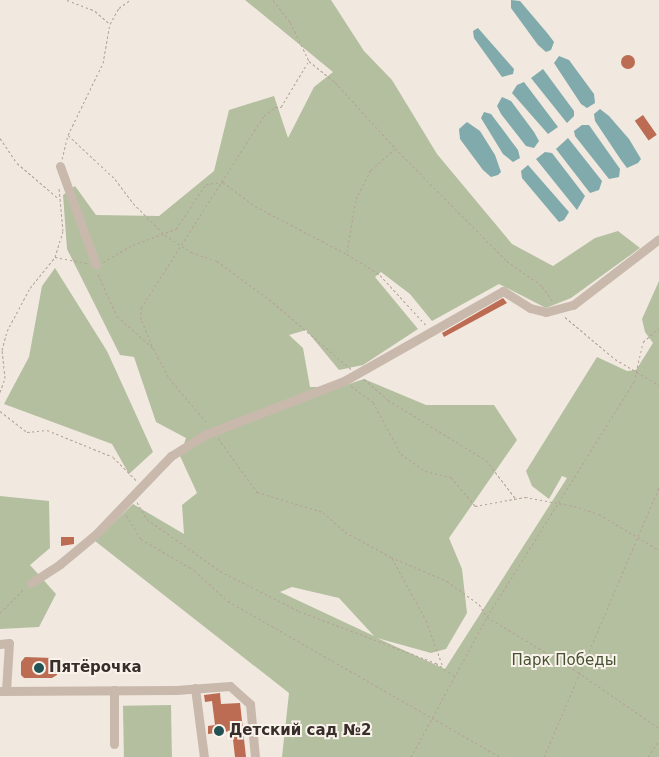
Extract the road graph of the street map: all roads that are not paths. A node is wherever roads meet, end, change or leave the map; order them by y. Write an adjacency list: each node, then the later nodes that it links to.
1 (60, 166): 3 (lane)
2 (659, 239): 4 (lane)
3 (96, 265)
4 (30, 583)
5 (0, 644): 8 (lane)
6 (195, 688): 7 (lane); 10 (lane); 11 (lane)
7 (114, 690): 8 (lane); 9 (lane)
8 (3, 691)
9 (114, 744)
10 (204, 757)
11 (255, 757)

